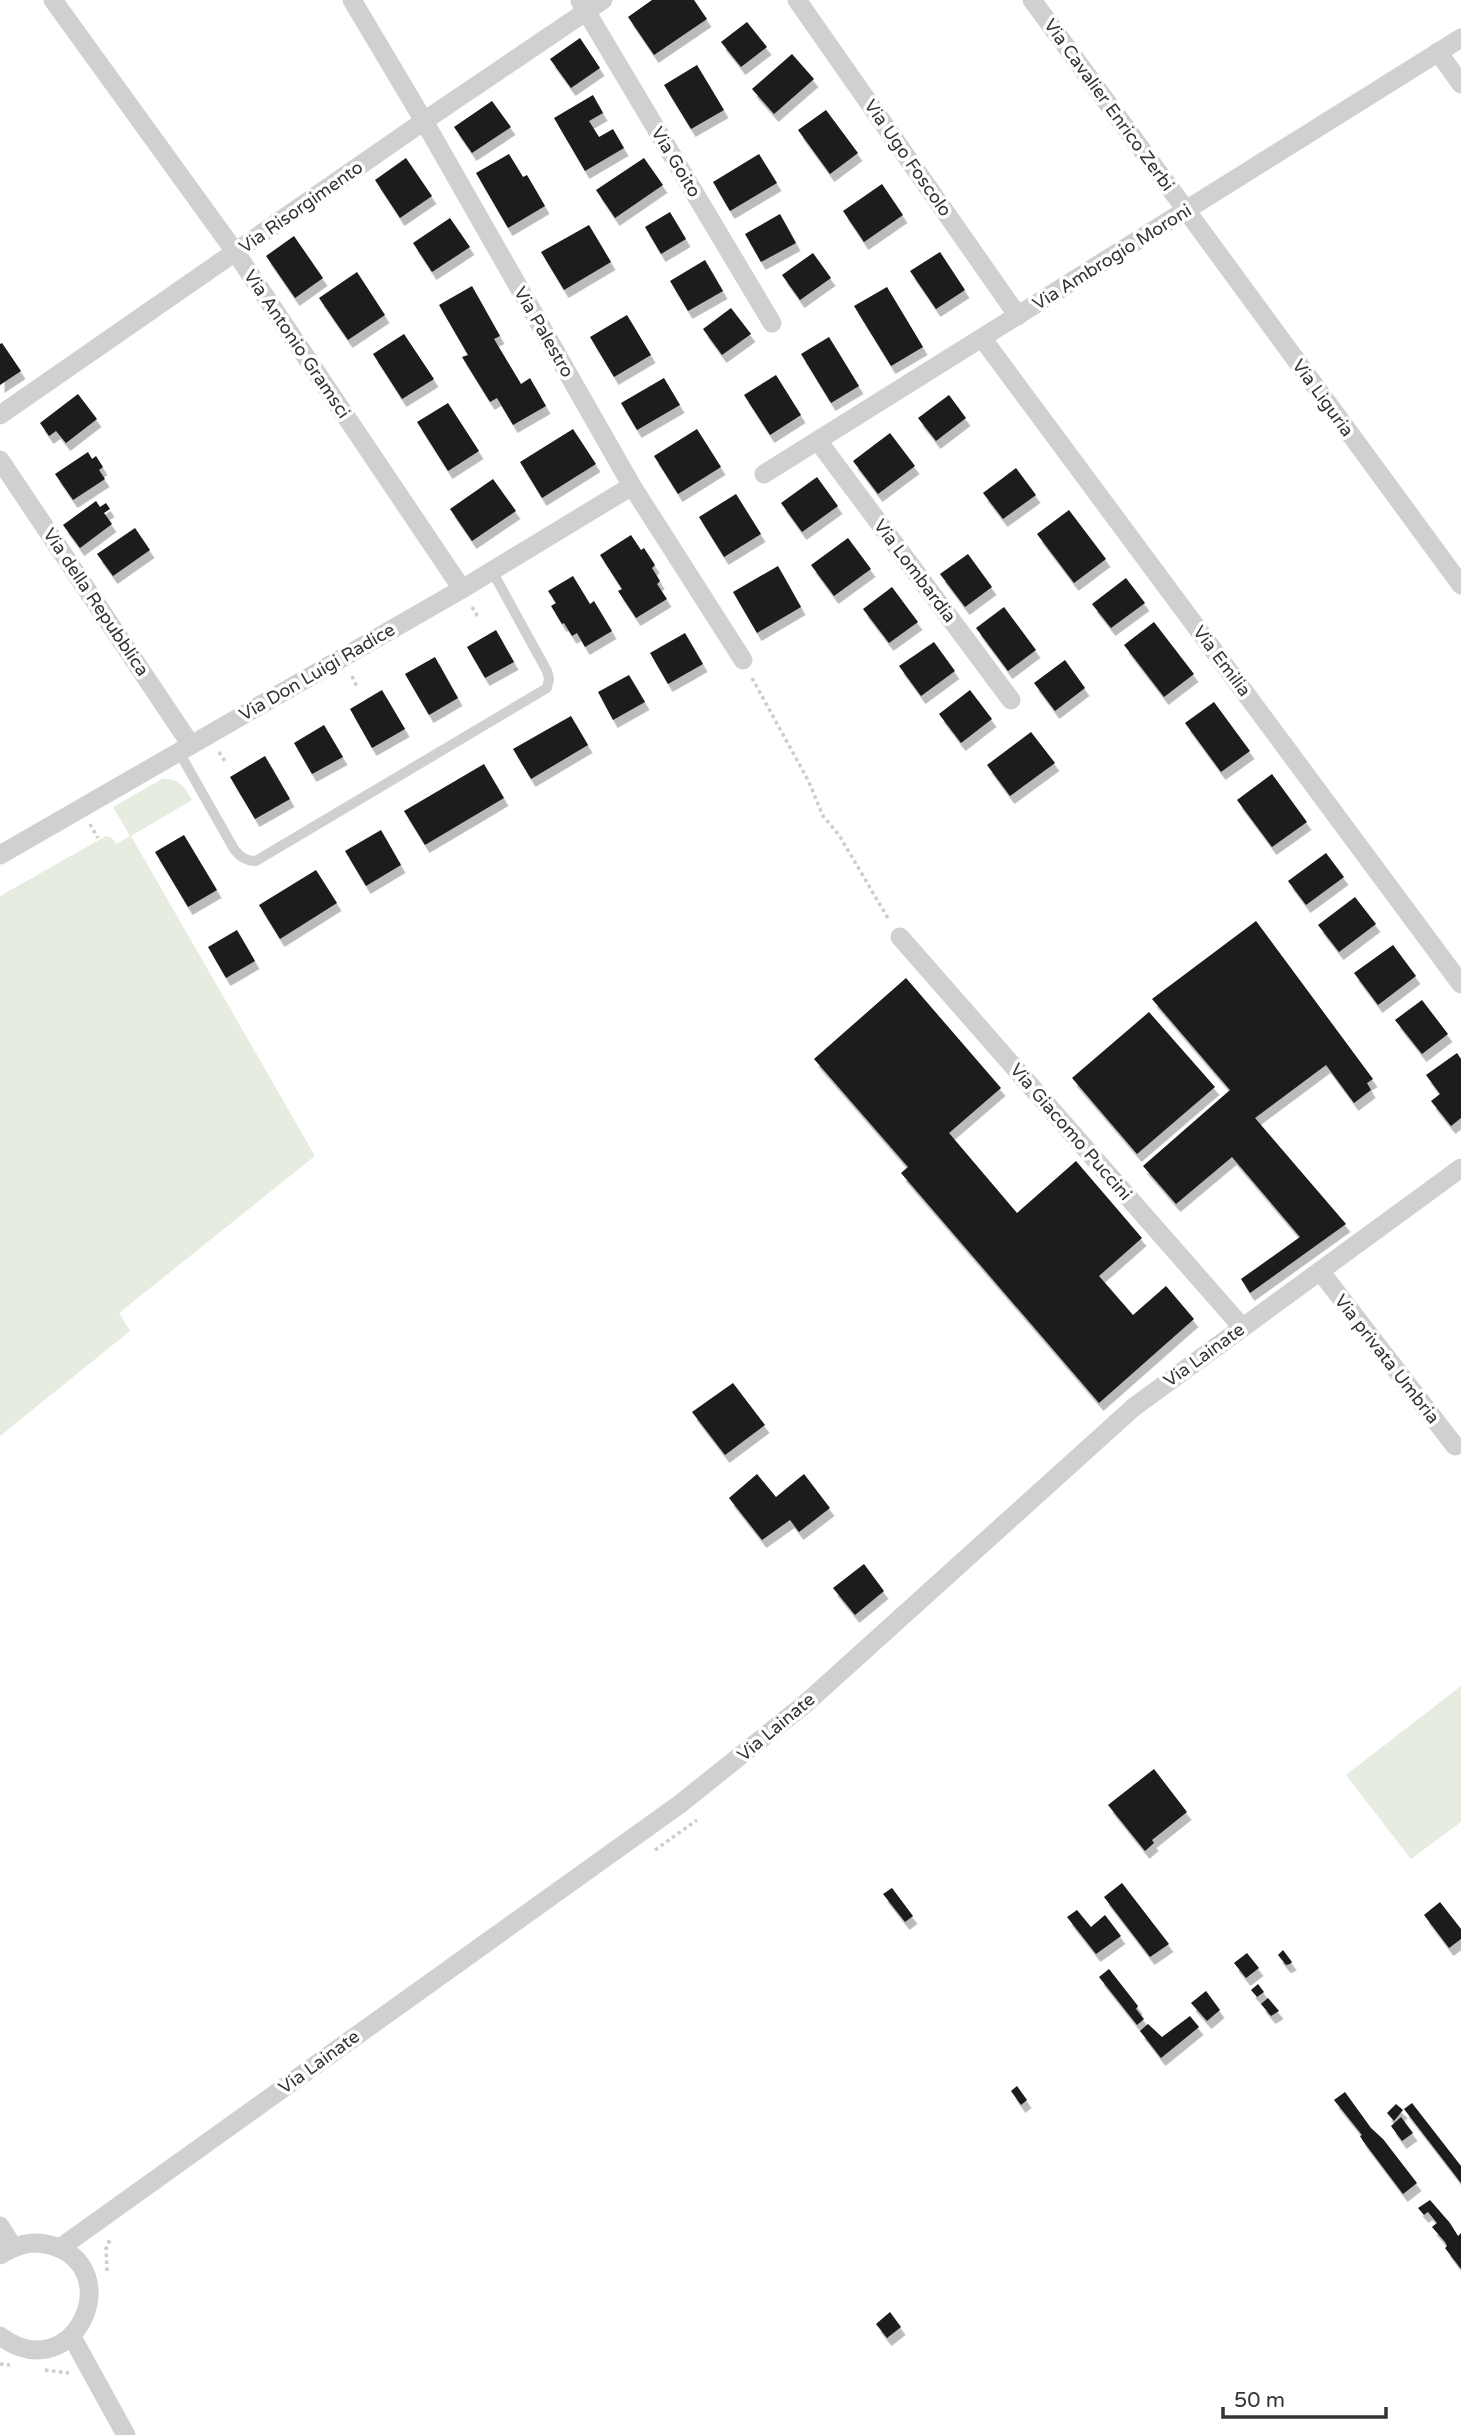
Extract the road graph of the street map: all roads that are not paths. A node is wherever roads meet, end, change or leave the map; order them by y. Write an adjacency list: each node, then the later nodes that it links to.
1 (53, 0): 12 (street, Via Antonio Gramsci)
2 (352, 0): 10 (street, Via Palestro)
3 (603, 0): 6 (street, Via Risorgimento)
4 (797, 0): 13 (street, Via Ugo Foscolo)
5 (1032, 0): 11 (street, Via Cavalier Enrico Zerbi)
6 (583, 6): 10 (street, Via Risorgimento); 14 (street, Via Goito)
7 (1461, 38): 8 (street, Via Ambrogio Moroni)
8 (1438, 52): 9 (street); 11 (street, Via Ambrogio Moroni)
9 (1461, 83)
10 (424, 121): 12 (street, Via Risorgimento); 20 (street, Via Palestro)
11 (1186, 211): 13 (street, Via Ambrogio Moroni); 22 (street, Via Liguria)
12 (236, 253): 16 (street, Via Risorgimento); 23 (street, Via Antonio Gramsci)
13 (1018, 316): 15 (street, Via Ambrogio Moroni)
14 (772, 323)
15 (982, 338): 17 (street, Via Ambrogio Moroni); 29 (street, Via Emilia)
16 (0, 415)
17 (818, 441): 19 (street, Via Ambrogio Moroni); 25 (street, Via Lombardia)
18 (0, 460): 26 (street, Via della Repubblica)
19 (764, 474)
20 (632, 486): 21 (street, Via Don Luigi Radice); 24 (street, Via Palestro)
21 (492, 571): 23 (street, Via Don Luigi Radice); 26 (lane)
22 (1461, 585)
23 (461, 589): 26 (street, Via Don Luigi Radice)
24 (743, 660)
25 (1011, 700)
26 (185, 749): 27 (street, Via Don Luigi Radice)
27 (0, 855)
28 (900, 937): 32 (street, Via Giacomo Puccini)
29 (1461, 984)
30 (1461, 1168): 31 (street, Via Lainate)
31 (1320, 1271): 32 (street, Via Lainate); 33 (street, Via privata Umbria)
32 (1242, 1327): 35 (street, Via Lainate)
33 (1455, 1446)
34 (0, 2226): 36 (street)
35 (60, 2248): 36 (street); 38 (street)
36 (6, 2251)
37 (0, 2336): 38 (street)
38 (72, 2337): 39 (street)
39 (126, 2435)

